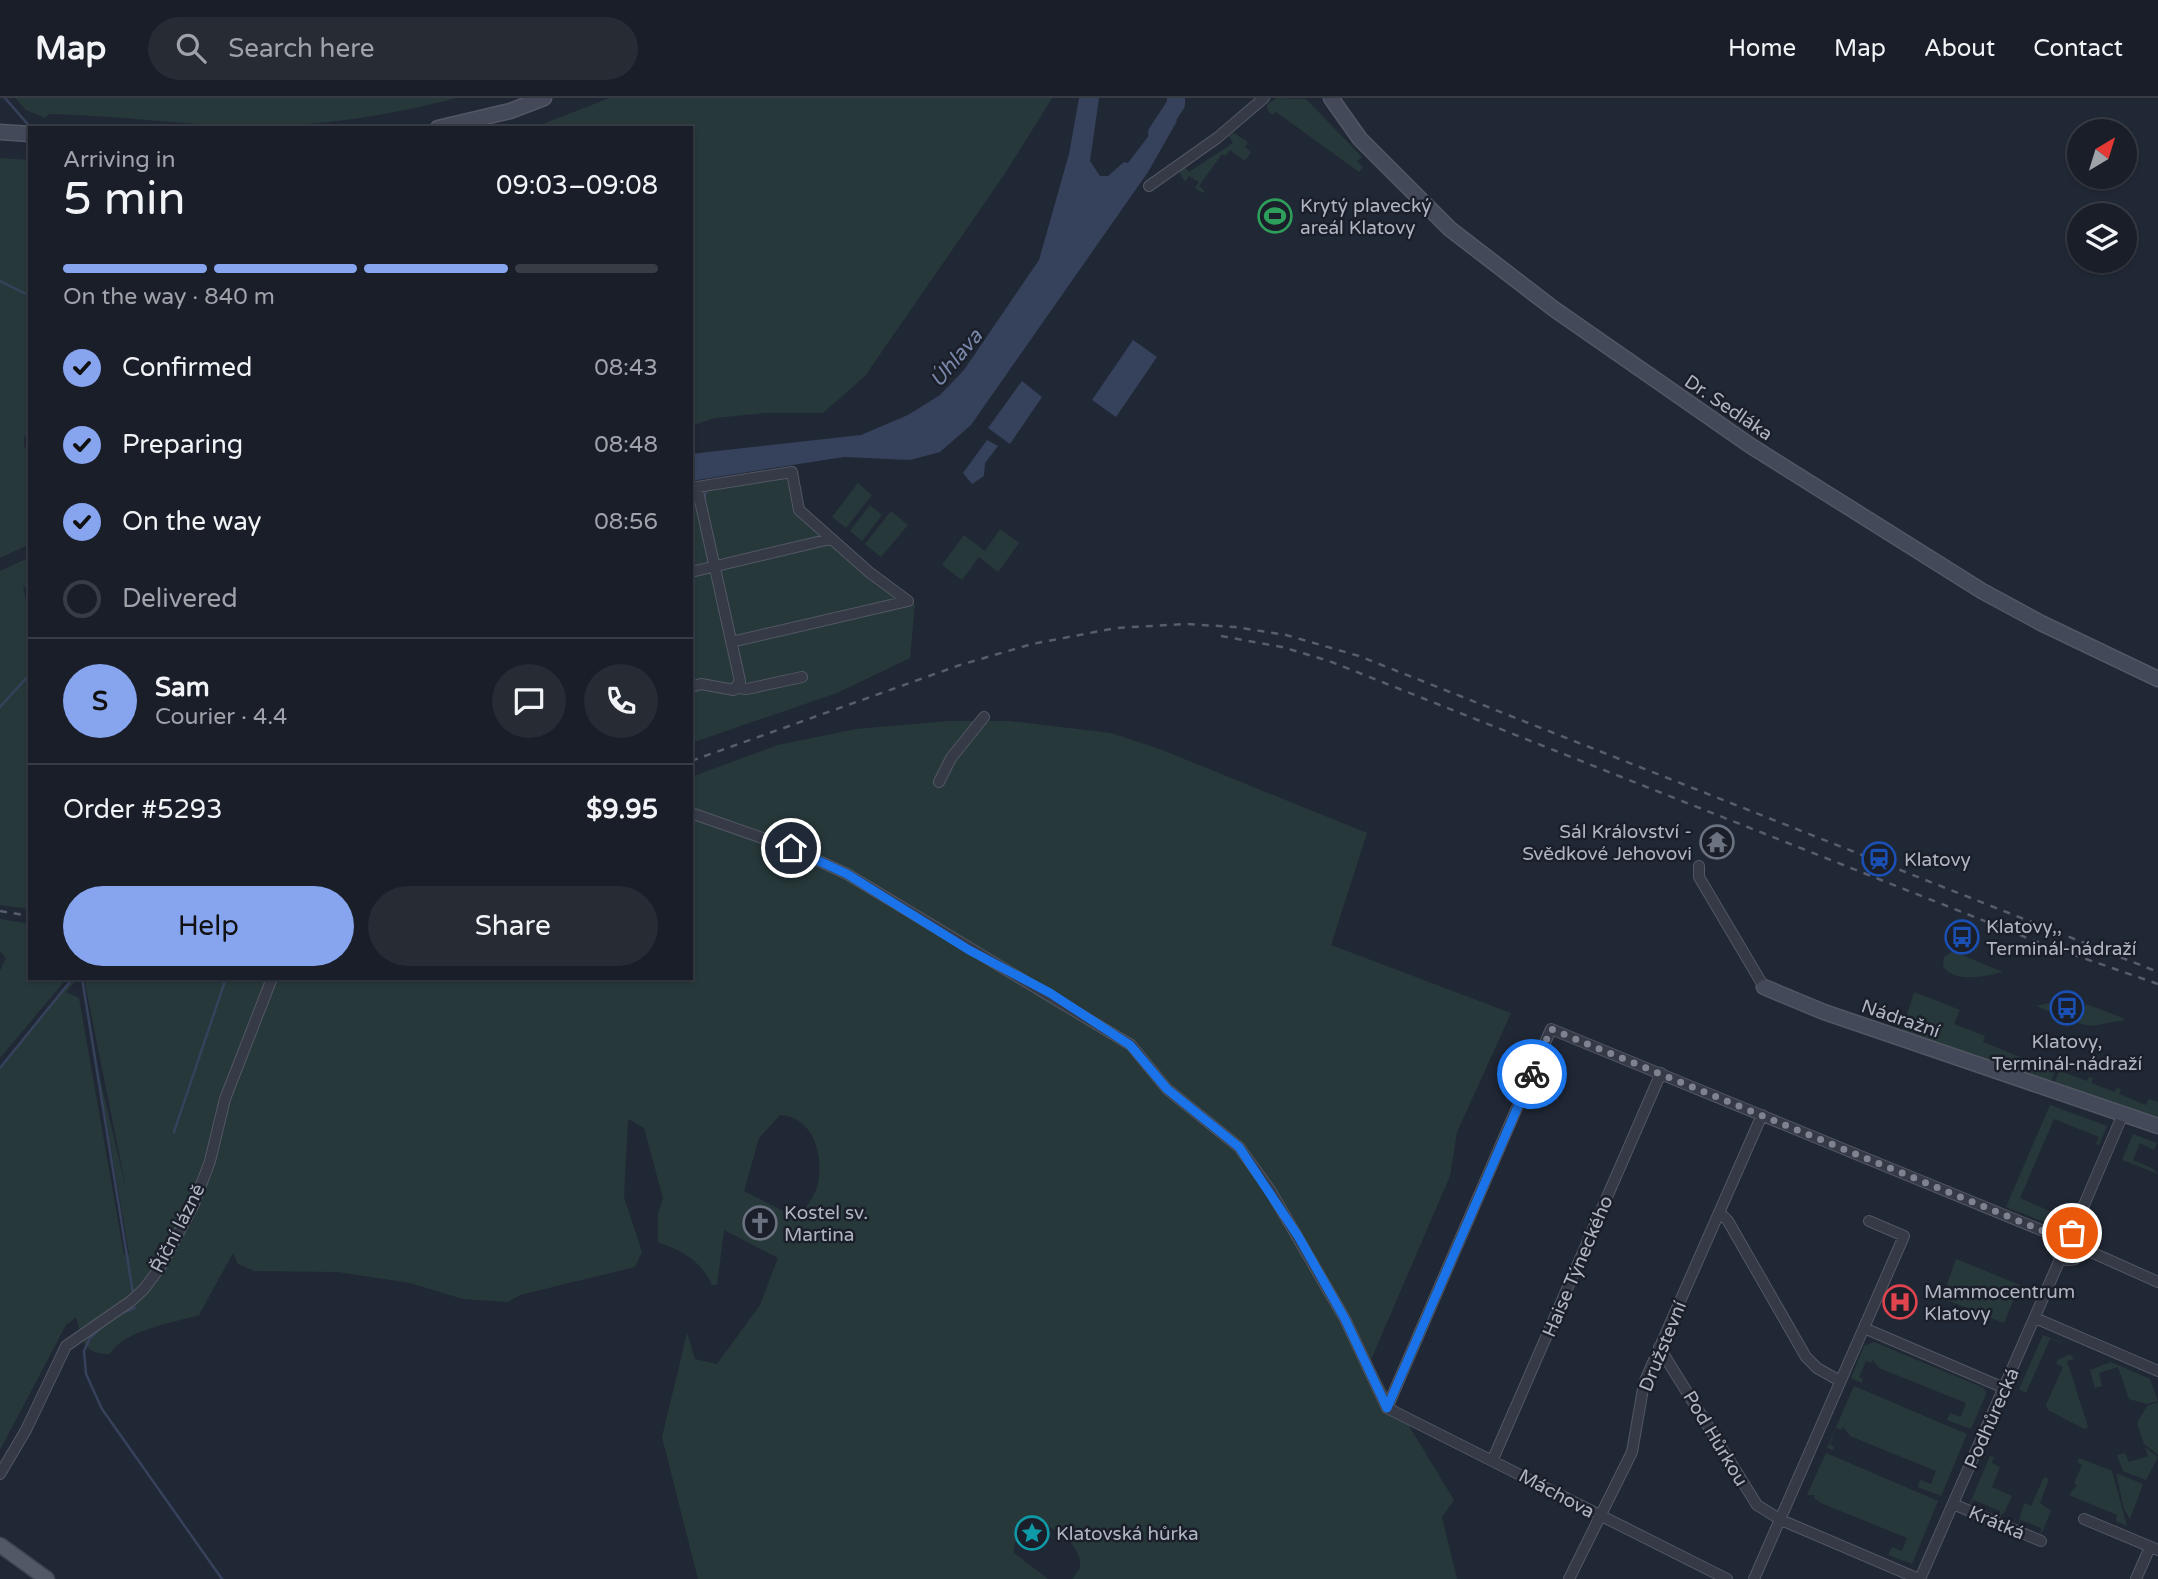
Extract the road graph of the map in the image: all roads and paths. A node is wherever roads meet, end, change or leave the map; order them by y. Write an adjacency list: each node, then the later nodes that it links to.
1 (544, 98): 4 (street)
2 (1264, 98): 7 (street)
3 (1331, 98): 14 (street, Dr. Sedláka)
4 (446, 126)
5 (0, 132): 6 (street)
6 (27, 134)
7 (1150, 186)
8 (694, 488): 9 (street); 10 (street)
9 (830, 539): 10 (street); 12 (street)
10 (714, 567): 11 (street); 12 (street)
11 (693, 572)
12 (731, 642): 16 (street)
13 (802, 677): 16 (street)
14 (2158, 679)
15 (693, 686): 16 (street)
16 (738, 688)
17 (984, 717): 18 (street)
18 (939, 782)
19 (693, 814): 40 (street)
20 (1699, 866): 22 (street, Nádražní)
21 (271, 980): 42 (street, Říční lázně)
22 (1764, 987): 24 (street, Nádražní)
23 (1661, 1073): 25 (street); 40 (street); 41 (street, Haise Týneckého)
24 (2123, 1114): 26 (street, Nádražní); 29 (street)
25 (1762, 1115): 27 (street, Družstevní); 30 (street)
26 (2158, 1126)
27 (1719, 1212): 36 (street, Družstevní); 38 (street)
28 (1869, 1221): 35 (street)
29 (2072, 1233): 30 (street); 31 (street)
30 (2058, 1237): 32 (street)
31 (2082, 1248): 32 (street); 33 (street)
32 (2061, 1257): 34 (street, Podhůrecká)
33 (2157, 1279)
34 (2035, 1318): 37 (street); 39 (street, Podhůrecká)
35 (1864, 1328): 38 (street); 39 (street)
36 (1659, 1347): 44 (street, Družstevní); 46 (street, Pod Hůrkou)
37 (2158, 1371)
38 (1840, 1381): 46 (street)
39 (2004, 1388): 43 (street, Podhůrecká)
40 (1387, 1408): 41 (street, Máchova)
41 (1493, 1460): 44 (street, Máchova)
42 (0, 1474)
43 (1954, 1504): 47 (street, Krátká); 54 (street, Podhůrecká)
44 (1601, 1516): 51 (street, Družstevní); 52 (street, Máchova)
45 (2084, 1519): 49 (street)
46 (1781, 1520): 53 (street); 54 (street, Pod Hůrkou)
47 (2041, 1541)
48 (0, 1545): 50 (main road)
49 (2154, 1549): 55 (street)
50 (47, 1579)
51 (1569, 1579)
52 (1727, 1579)
53 (1754, 1579)
54 (1920, 1579)
55 (2136, 1579)

